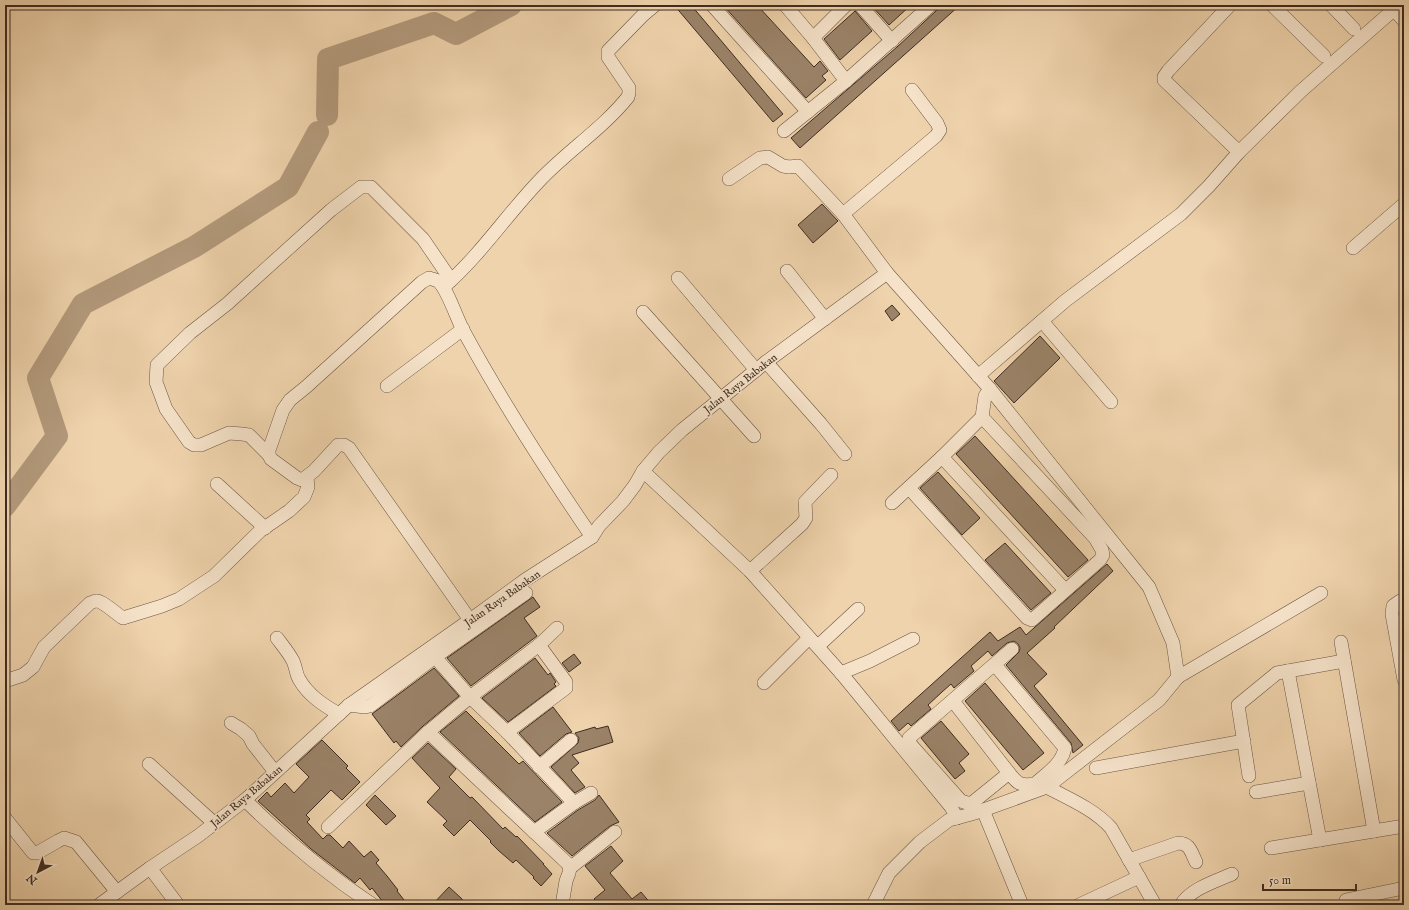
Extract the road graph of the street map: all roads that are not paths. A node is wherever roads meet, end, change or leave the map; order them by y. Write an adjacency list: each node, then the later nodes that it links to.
1 (656, 5): 28 (street)
2 (712, 5): 18 (street)
3 (785, 5): 13 (street)
4 (846, 5): 13 (street)
5 (860, 5): 14 (street)
6 (931, 5): 14 (street)
7 (1230, 5): 20 (street)
8 (1272, 5): 15 (street)
9 (1331, 5): 12 (street)
10 (1394, 7): 11 (street); 20 (street)
11 (1404, 22)
12 (1354, 28)
13 (813, 38): 16 (street)
14 (892, 41): 16 (street)
15 (1324, 56)
16 (846, 81): 18 (street)
17 (912, 90): 23 (street)
18 (808, 112): 19 (street)
19 (784, 131)
20 (1239, 152): 31 (street)
21 (729, 179): 23 (street)
22 (1404, 204): 24 (street)
23 (844, 214): 26 (street)
24 (1352, 248)
25 (787, 271): 30 (street)
26 (887, 273): 30 (street, Jalan Raya Babakan); 35 (street)
27 (678, 278): 34 (street)
28 (447, 284): 32 (street); 43 (street); 43 (street)
29 (642, 312): 38 (street)
30 (825, 319): 33 (street, Jalan Raya Babakan)
31 (1042, 321): 35 (street); 39 (street)
32 (463, 329): 36 (street); 52 (street)
33 (766, 362): 34 (street, Jalan Raya Babakan); 42 (street)
34 (756, 370): 38 (street, Jalan Raya Babakan)
35 (978, 376): 37 (street)
36 (387, 386)
37 (990, 389): 40 (street); 72 (street)
38 (720, 398): 41 (street); 45 (street, Jalan Raya Babakan)
39 (1111, 402)
40 (982, 417): 44 (street); 54 (street)
41 (754, 436)
42 (845, 454)
43 (269, 455): 47 (street)
44 (942, 457): 49 (street); 54 (street)
45 (643, 470): 52 (street, Jalan Raya Babakan); 53 (street)
46 (832, 475): 53 (street)
47 (307, 478): 51 (street); 59 (street)
48 (217, 484): 51 (street)
49 (909, 488): 50 (street); 54 (street)
50 (892, 503)
51 (265, 528): 74 (street)
52 (592, 537): 59 (street, Jalan Raya Babakan)
53 (750, 572): 63 (street)
54 (1065, 590)
55 (526, 593): 67 (street)
56 (1321, 593): 72 (street)
57 (1404, 600): 73 (street)
58 (858, 609): 63 (street)
59 (470, 620): 78 (street, Jalan Raya Babakan)
60 (557, 628): 65 (street)
61 (277, 638): 79 (street)
62 (913, 639): 71 (street)
63 (813, 642): 71 (street); 75 (street)
64 (1341, 642): 68 (street)
65 (539, 644): 76 (street); 82 (street)
66 (1012, 649): 69 (street)
67 (435, 657): 76 (street); 78 (street)
68 (1344, 661): 70 (street); 103 (street)
69 (995, 664): 77 (street); 89 (street)
70 (1288, 671): 84 (street); 91 (street)
71 (841, 673): 98 (street)
72 (1178, 677): 92 (street)
73 (1404, 680)
74 (5, 681)
75 (764, 683)
76 (470, 697): 81 (street); 82 (street)
77 (952, 701): 89 (street); 98 (street)
78 (349, 705): 79 (street, Jalan Raya Babakan)
79 (339, 714): 88 (street, Jalan Raya Babakan)
80 (231, 723): 88 (street)
81 (428, 732): 102 (street); 104 (street)
82 (507, 732): 86 (street)
83 (571, 740): 86 (street)
84 (1244, 741): 87 (street); 90 (street)
85 (149, 764): 100 (street)
86 (539, 767): 96 (street)
87 (1096, 768)
88 (275, 772): 95 (street, Jalan Raya Babakan)
89 (1009, 773): 98 (street)
90 (1249, 776)
91 (1309, 783): 93 (street); 106 (street)
92 (1047, 787): 97 (street); 108 (street)
93 (1256, 792)
94 (592, 793): 96 (street)
95 (245, 800): 100 (street, Jalan Raya Babakan); 119 (street)
96 (574, 803): 104 (street)
97 (983, 810): 98 (street); 122 (street)
98 (964, 812): 121 (street)
99 (5, 818): 115 (street)
100 (214, 823): 110 (street, Jalan Raya Babakan)
101 (1404, 826): 103 (street)
102 (328, 827)
103 (1374, 831): 106 (street)
104 (534, 832): 111 (street)
105 (615, 832): 111 (street)
106 (1320, 840): 107 (street)
107 (1271, 848)
108 (1129, 860): 109 (street); 113 (street)
109 (1196, 862)
110 (150, 868): 115 (street, Jalan Raya Babakan); 118 (street)
111 (570, 868): 120 (street)
112 (1232, 874): 125 (street)
113 (1139, 877): 123 (street); 124 (street)
114 (1404, 888): 116 (street)
115 (116, 892): 117 (street, Jalan Raya Babakan)
116 (1346, 900)
117 (99, 905)
118 (178, 905)
119 (373, 905)
120 (562, 905)
121 (873, 905)
122 (1022, 905)
123 (1079, 905)
124 (1155, 905)
125 (1181, 905)

